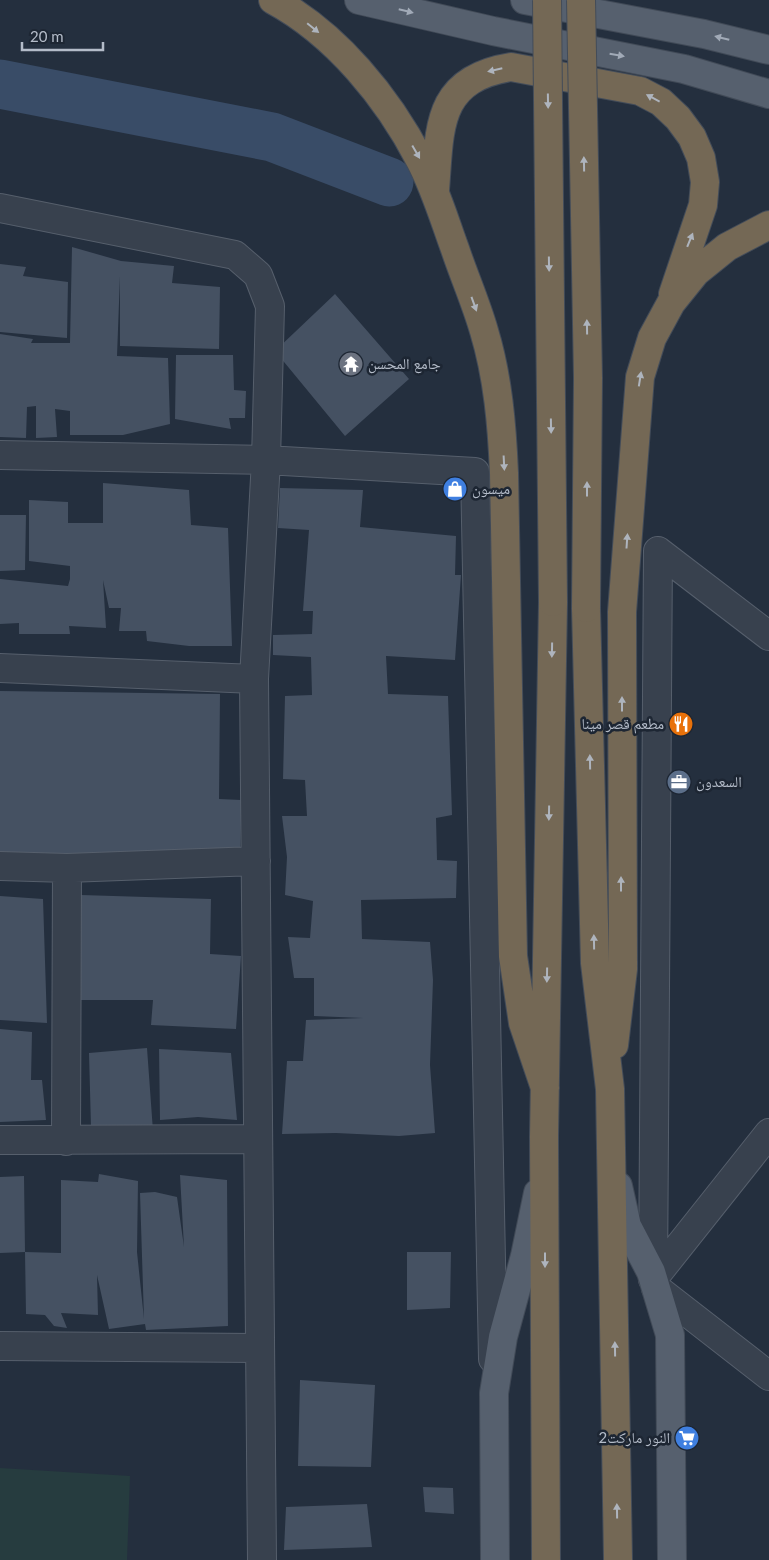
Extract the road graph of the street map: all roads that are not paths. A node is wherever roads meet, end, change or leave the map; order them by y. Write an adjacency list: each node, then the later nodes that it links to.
1 (273, 0): 8 (highway, one-way to 8)
2 (359, 0): 7 (main road, one-way to 7)
3 (525, 0): 6 (main road, one-way to 3)
4 (547, 0): 20 (highway, one-way to 20, bridge)
5 (581, 0): 21 (highway, one-way to 5, bridge)
6 (769, 50)
7 (769, 94)
8 (435, 194): 11 (highway, one-way to 8); 20 (highway, one-way to 20)
9 (0, 208): 13 (street)
10 (769, 225): 11 (highway)
11 (671, 303): 21 (highway, one-way to 11)
12 (0, 455): 13 (street)
13 (266, 460): 16 (street); 32 (street)
14 (769, 636): 28 (street)
15 (0, 668): 16 (street)
16 (254, 679): 17 (street)
17 (256, 861): 19 (street); 25 (street)
18 (0, 866): 19 (street)
19 (67, 868): 27 (street)
20 (545, 1088): 24 (highway)
21 (610, 1089): 23 (highway)
22 (769, 1133): 28 (street)
23 (611, 1134): 28 (main road); 36 (highway, one-way to 23)
24 (544, 1136): 32 (main road); 35 (highway, one-way to 35)
25 (258, 1139): 27 (street); 30 (street)
26 (0, 1140): 27 (street)
27 (66, 1141)
28 (654, 1284): 31 (street); 37 (main road)
29 (0, 1346): 30 (street)
30 (260, 1348): 33 (street)
31 (769, 1376)
32 (494, 1393): 34 (main road)
33 (262, 1560)
34 (495, 1560)
35 (546, 1560)
36 (618, 1560)
37 (672, 1560)

